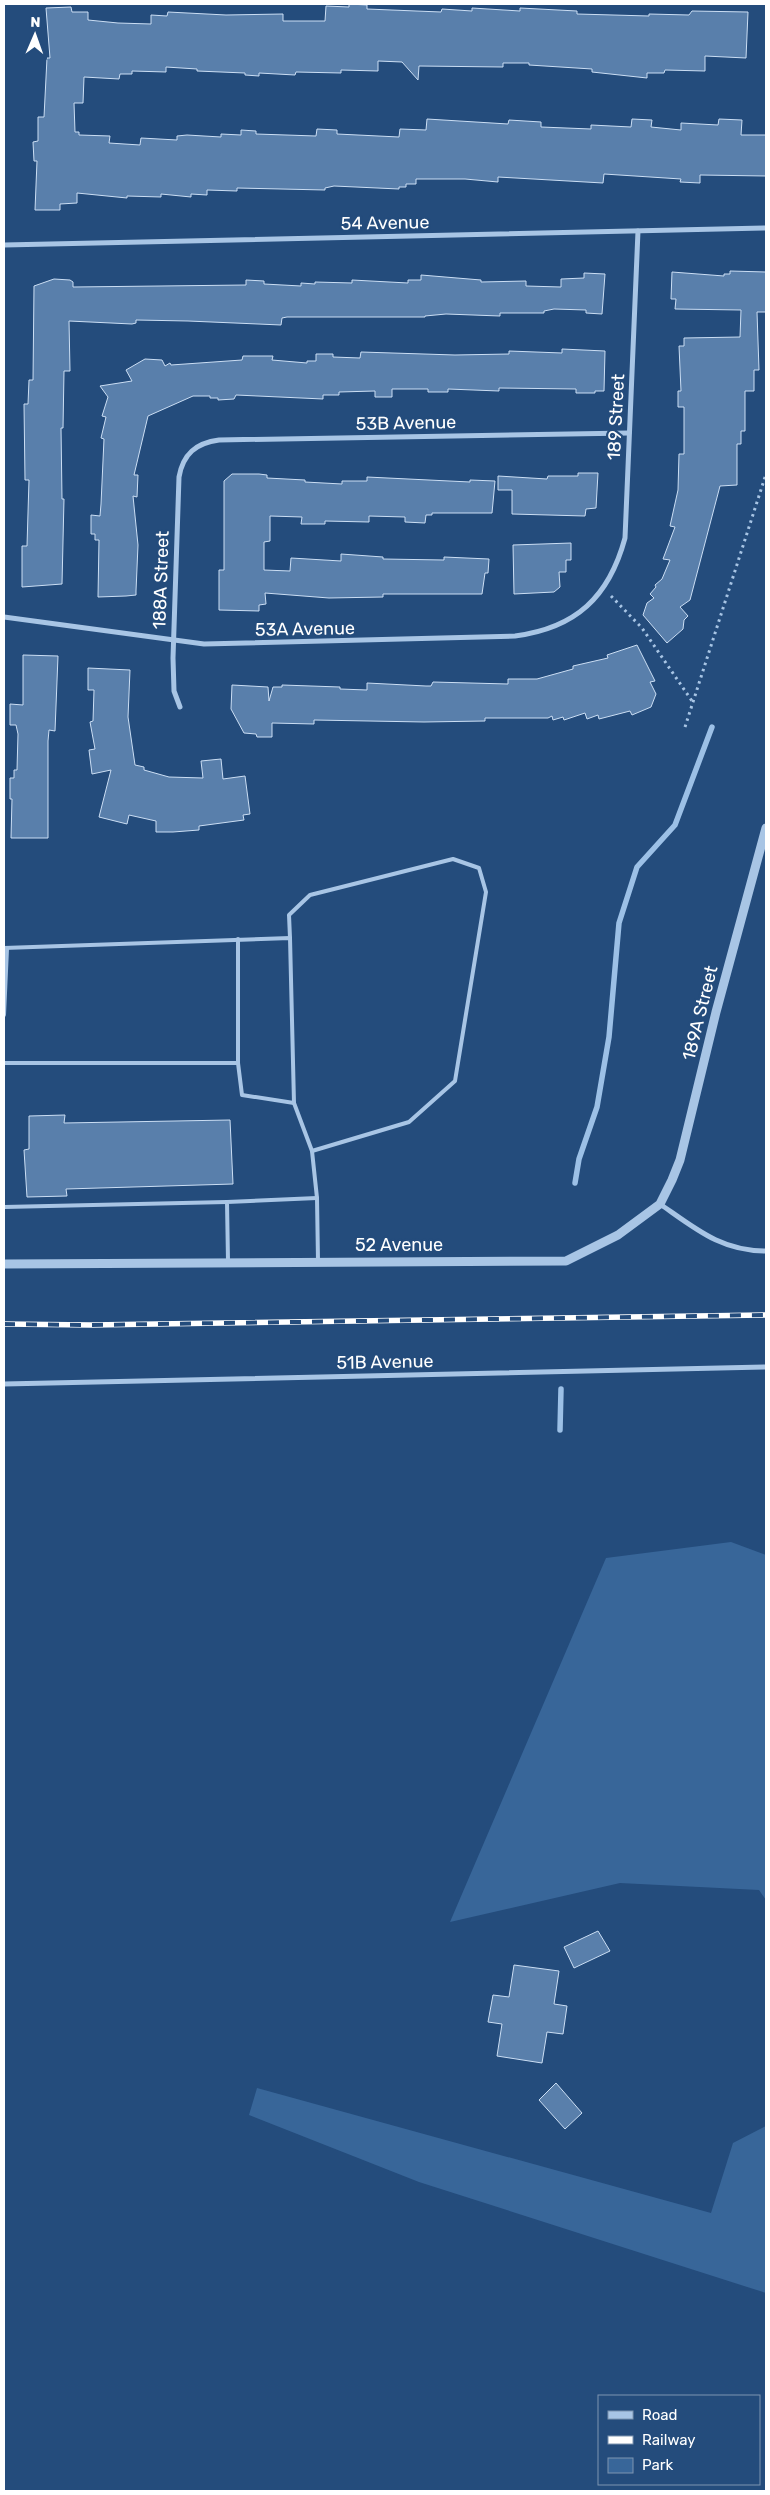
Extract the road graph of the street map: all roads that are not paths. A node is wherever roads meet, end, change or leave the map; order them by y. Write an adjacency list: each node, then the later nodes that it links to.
1 (766, 228): 2 (street, 54 Avenue)
2 (638, 231): 3 (street, 54 Avenue); 4 (street, 189 Street)
3 (4, 245)
4 (629, 433): 5 (street, 53B Avenue); 6 (street, 189 Street)
5 (187, 455): 8 (street, 188A Street)
6 (597, 596): 8 (street, 53A Avenue)
7 (4, 617): 8 (street, 53A Avenue)
8 (173, 641): 9 (street, 188A Street)
9 (180, 707)
10 (766, 828): 21 (street, 189A Street)
11 (290, 938): 12 (lane); 17 (lane); 18 (lane)
12 (238, 939): 13 (lane); 16 (lane)
13 (6, 949): 14 (lane)
14 (4, 1015)
15 (4, 1062): 16 (lane)
16 (238, 1063): 17 (lane)
17 (294, 1103): 18 (lane)
18 (312, 1151): 19 (lane)
19 (316, 1198): 20 (lane); 24 (lane)
20 (227, 1202): 22 (lane); 26 (lane)
21 (660, 1204): 23 (street); 24 (street, 52 Avenue)
22 (4, 1207)
23 (766, 1252)
24 (318, 1262): 26 (street, 52 Avenue)
25 (4, 1264): 26 (street, 52 Avenue)
26 (228, 1264)
27 (766, 1367): 28 (street, 51B Avenue)
28 (4, 1384)

